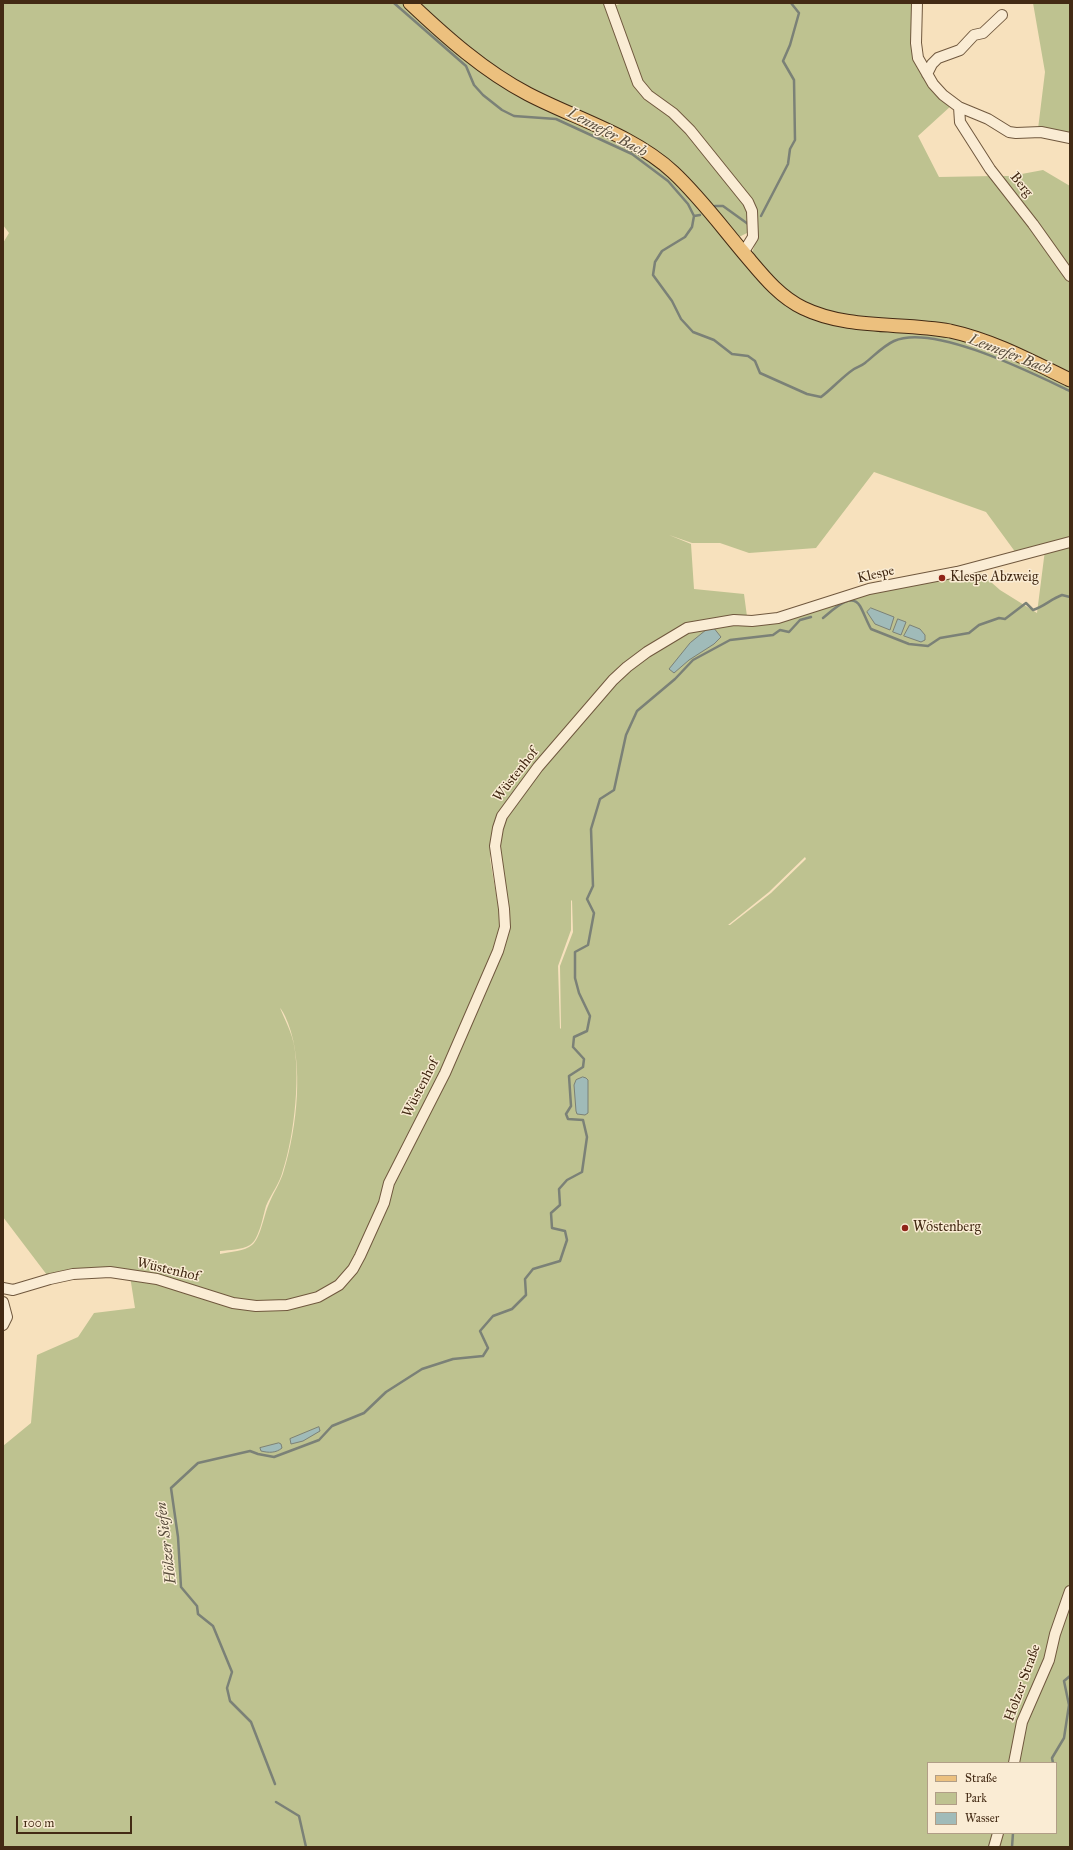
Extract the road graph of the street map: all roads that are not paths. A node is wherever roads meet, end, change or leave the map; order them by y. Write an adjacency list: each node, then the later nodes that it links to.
1 (410, 3): 8 (main road)
2 (609, 3): 8 (street)
3 (917, 3): 5 (street)
4 (1002, 15): 5 (street)
5 (927, 74): 6 (street)
6 (959, 107): 7 (street); 9 (street, Berg)
7 (1070, 138)
8 (743, 253): 10 (main road)
9 (1070, 276)
10 (1070, 380)
11 (1070, 542): 12 (street, Klespe)
12 (687, 628): 13 (street, Wüstenhof)
13 (3, 1288)
14 (3, 1302): 15 (street)
15 (3, 1325)
16 (1070, 1591): 17 (street, Holzer Straße)
17 (1014, 1762)
18 (998, 1834): 19 (street)
19 (994, 1847)

